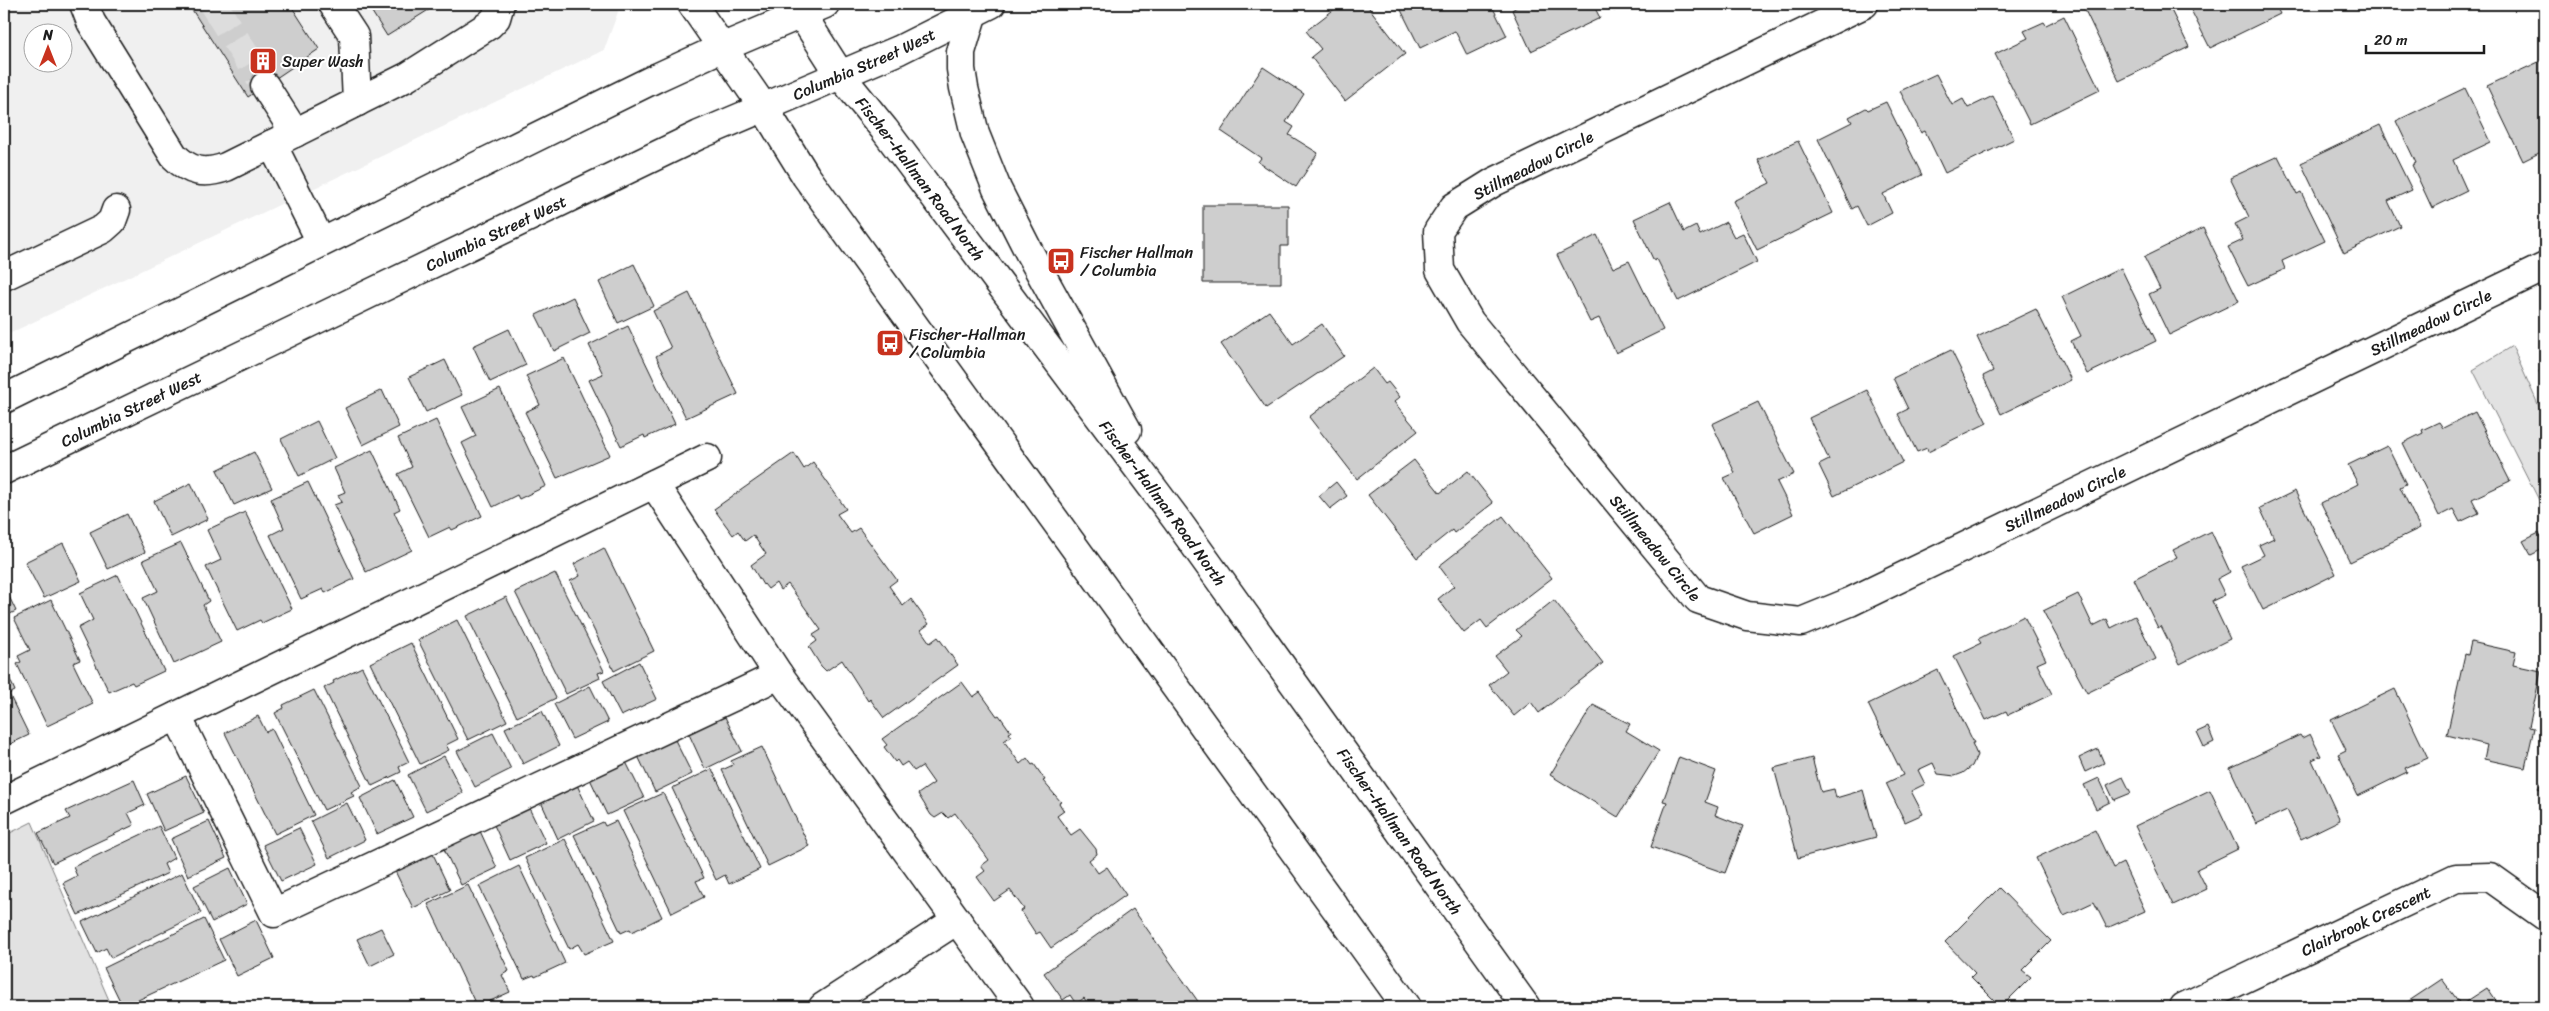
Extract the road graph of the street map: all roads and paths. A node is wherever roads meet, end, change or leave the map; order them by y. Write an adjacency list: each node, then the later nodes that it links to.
1 (84, 4): 13 (main road)
2 (333, 4): 11 (main road)
3 (500, 4): 11 (main road)
4 (692, 4): 8 (main road)
5 (1864, 4): 16 (main road, Stillmeadow Circle)
6 (807, 7): 8 (main road); 9 (main road, Fischer-Hallman Road North)
7 (982, 8): 9 (main road, Columbia Street West); 22 (main road)
8 (721, 48): 12 (main road); 15 (main road)
9 (841, 76): 12 (main road, Columbia Street West); 22 (main road, Fischer-Hallman Road North)
10 (266, 86): 13 (main road)
11 (357, 102): 13 (main road)
12 (764, 108): 20 (main road, Columbia Street West); 30 (main road)
13 (284, 138): 15 (main road)
14 (116, 210): 17 (main road)
15 (321, 242): 18 (main road)
16 (2545, 267)
17 (4, 276)
18 (4, 399)
19 (707, 458): 21 (main road)
20 (4, 468)
21 (654, 484): 23 (main road); 24 (main road)
22 (1176, 519): 31 (main road, Fischer-Hallman Road North)
23 (779, 675): 24 (main road); 27 (main road)
24 (177, 716): 25 (main road)
25 (4, 800)
26 (2545, 916): 32 (main road, Clairbrook Crescent)
27 (957, 920): 28 (main road); 29 (main road)
28 (823, 1007)
29 (1020, 1007)
30 (1407, 1007)
31 (1526, 1007)
32 (2184, 1007)

